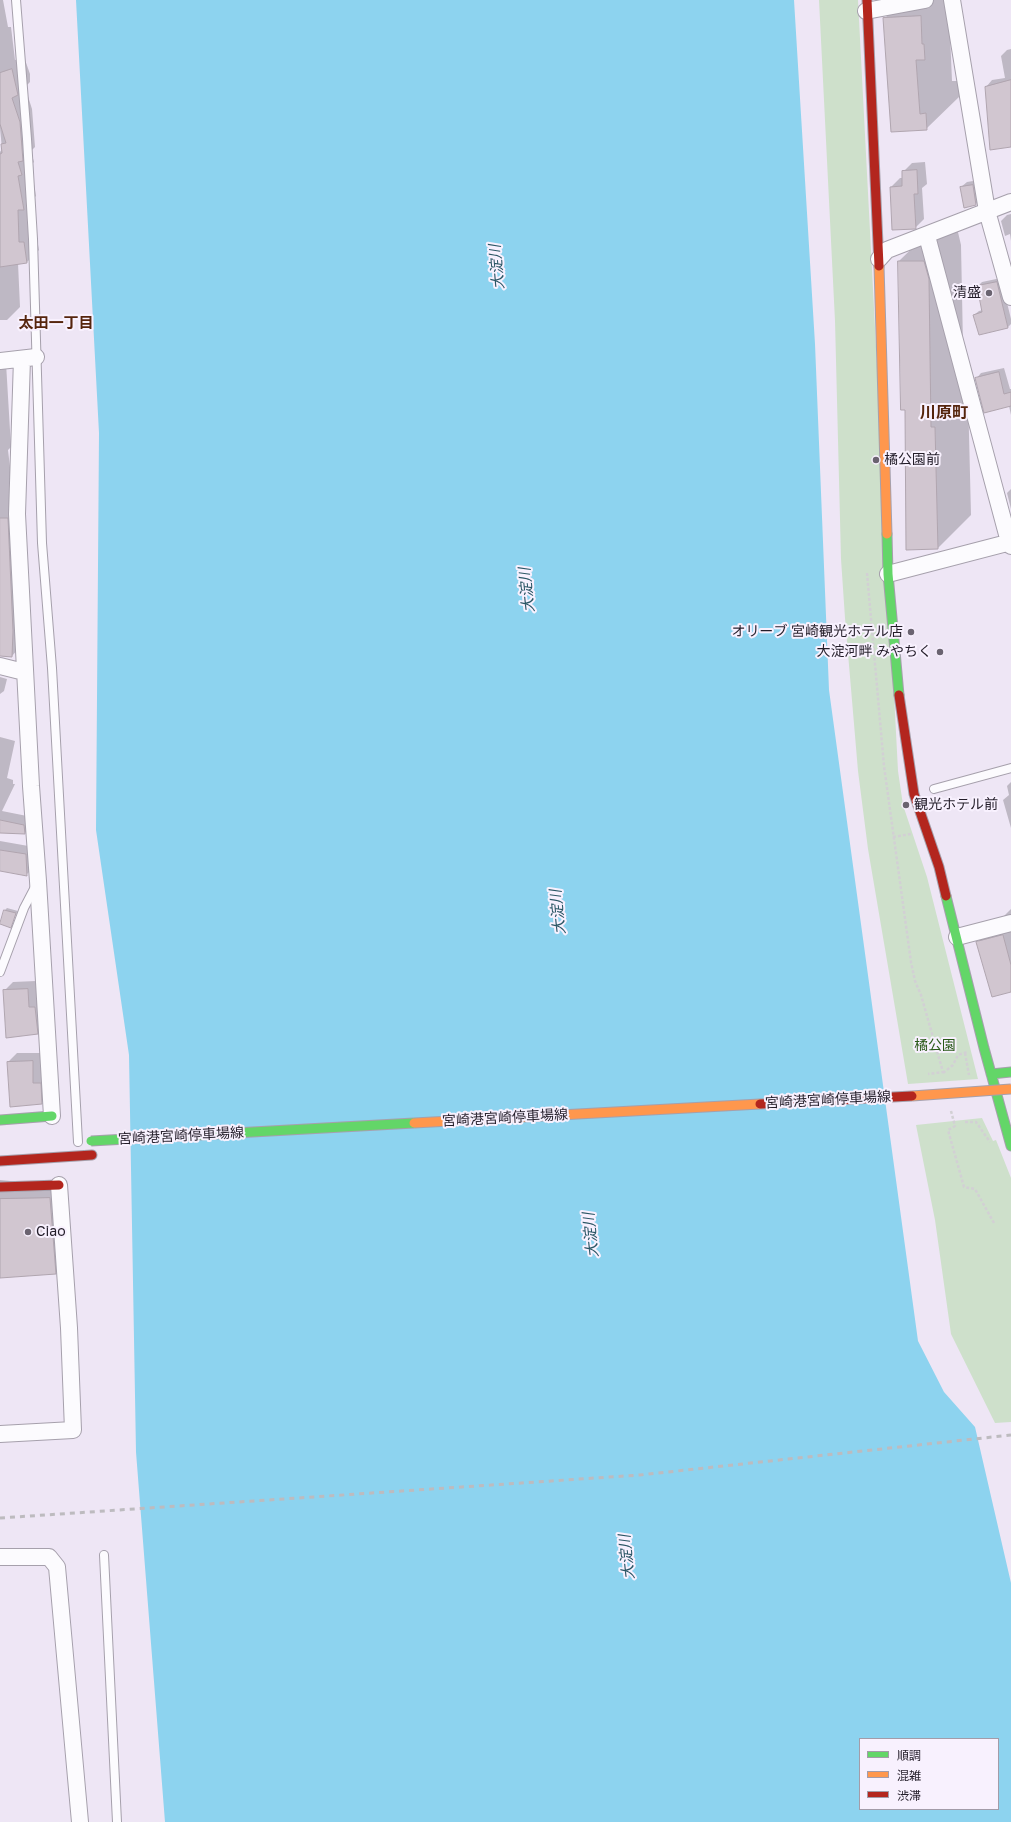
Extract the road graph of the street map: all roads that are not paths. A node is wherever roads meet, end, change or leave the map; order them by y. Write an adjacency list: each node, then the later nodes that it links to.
1 (16, 0): 10 (lane)
2 (925, 0): 4 (street)
3 (952, 0): 6 (street)
4 (866, 5): 8 (street)
5 (1011, 202): 6 (street)
6 (987, 211): 7 (street); 9 (street)
7 (927, 236): 8 (street); 12 (street)
8 (879, 259): 13 (street)
9 (1011, 297)
10 (29, 358): 11 (street); 15 (street); 30 (lane)
11 (0, 361)
12 (1010, 543): 13 (street)
13 (888, 574): 20 (street)
14 (0, 666): 15 (street)
15 (24, 672): 18 (street)
16 (1011, 768): 17 (lane)
17 (934, 789)
18 (38, 881): 21 (lane); 27 (street)
19 (1011, 923): 20 (street)
20 (957, 937): 23 (street)
21 (0, 972)
22 (1011, 1072): 23 (street)
23 (991, 1074): 28 (street)
24 (1011, 1089): 30 (street, 宮崎港宮崎停車場線, bridge)
25 (1011, 1102): 26 (street)
26 (989, 1104)
27 (52, 1116): 29 (street)
28 (1008, 1119): 31 (street)
29 (0, 1120)
30 (74, 1142)
31 (1011, 1146)
32 (96, 1155): 33 (street)
33 (0, 1161)
34 (59, 1185): 35 (street); 36 (street)
35 (0, 1187)
36 (0, 1434)
37 (104, 1555): 40 (lane)
38 (0, 1557): 39 (street)
39 (80, 1822)
40 (117, 1822)

